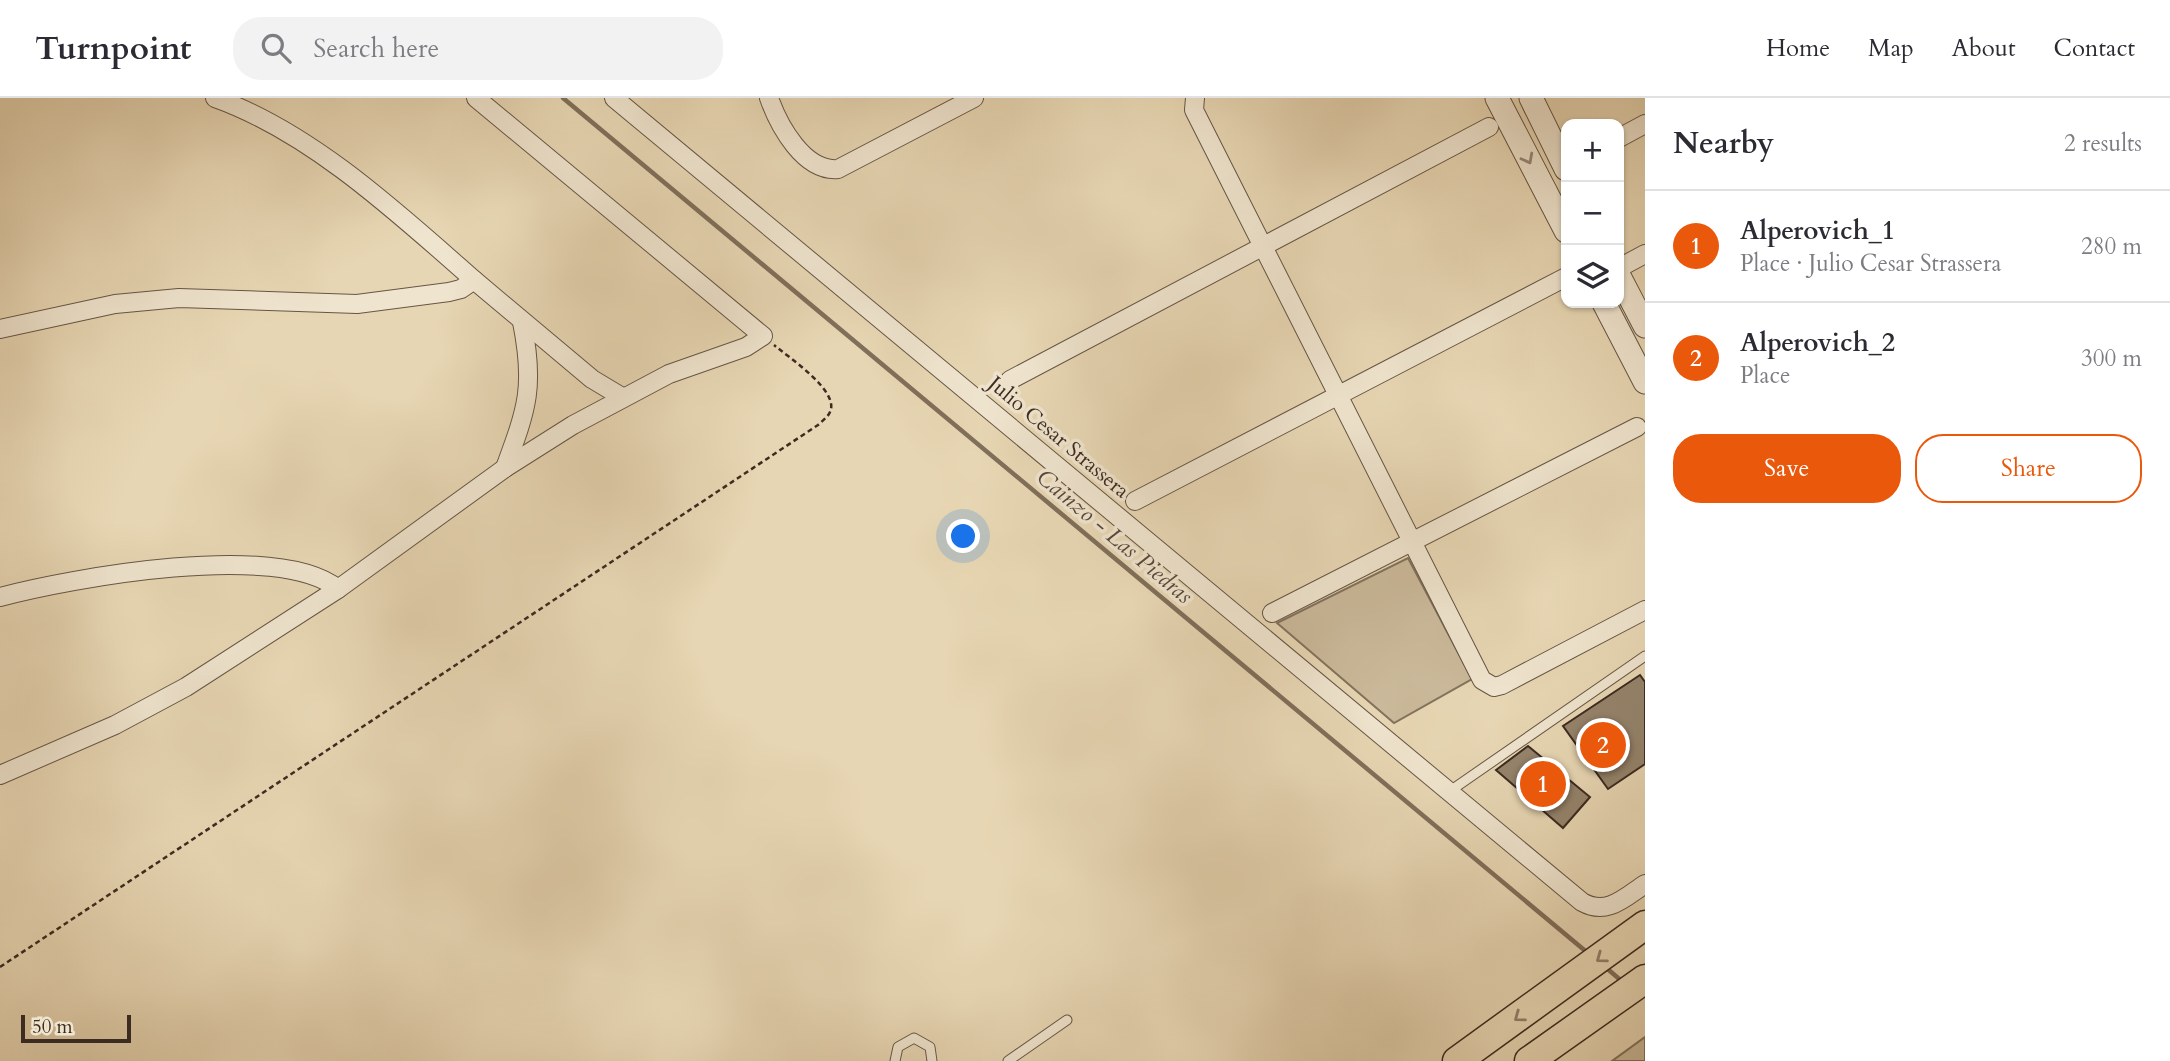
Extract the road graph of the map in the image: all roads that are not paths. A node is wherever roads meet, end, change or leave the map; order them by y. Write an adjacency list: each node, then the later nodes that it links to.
1 (215, 98): 17 (street)
2 (475, 98): 27 (street)
3 (614, 98): 38 (street, Julio Cesar Strassera)
4 (769, 98): 5 (street)
5 (974, 98)
6 (1195, 98): 14 (street)
7 (1497, 98): 13 (street, one-way to 13)
8 (1531, 98): 12 (street)
9 (1645, 124): 11 (street)
10 (1489, 127): 14 (street)
11 (1624, 135)
12 (1561, 157)
13 (1561, 221)
14 (1264, 246): 24 (street); 26 (street)
15 (1645, 254): 16 (street)
16 (1624, 265)
17 (474, 280): 21 (street); 23 (street)
18 (1561, 280): 26 (street)
19 (1624, 286): 22 (street)
20 (1607, 308): 25 (street)
21 (522, 322): 27 (street); 29 (street)
22 (1645, 326)
23 (0, 329)
24 (1010, 380)
25 (1645, 382)
26 (1339, 395): 30 (street); 31 (street)
27 (622, 397): 29 (street)
28 (1637, 428): 31 (street)
29 (505, 468): 32 (street)
30 (1135, 501)
31 (1412, 541): 34 (street); 35 (street)
32 (338, 589): 33 (street); 37 (street)
33 (0, 597)
34 (1645, 610)
35 (1272, 613)
36 (1644, 659): 38 (lane)
37 (0, 775)
38 (1450, 791): 39 (street, Julio Cesar Strassera)
39 (1645, 884)
40 (1636, 932): 46 (main road, one-way to 46)
41 (1645, 979): 47 (main road)
42 (1067, 1020): 45 (lane)
43 (895, 1061): 44 (lane)
44 (932, 1061)
45 (1008, 1061)
46 (1457, 1061)
47 (1529, 1061)

